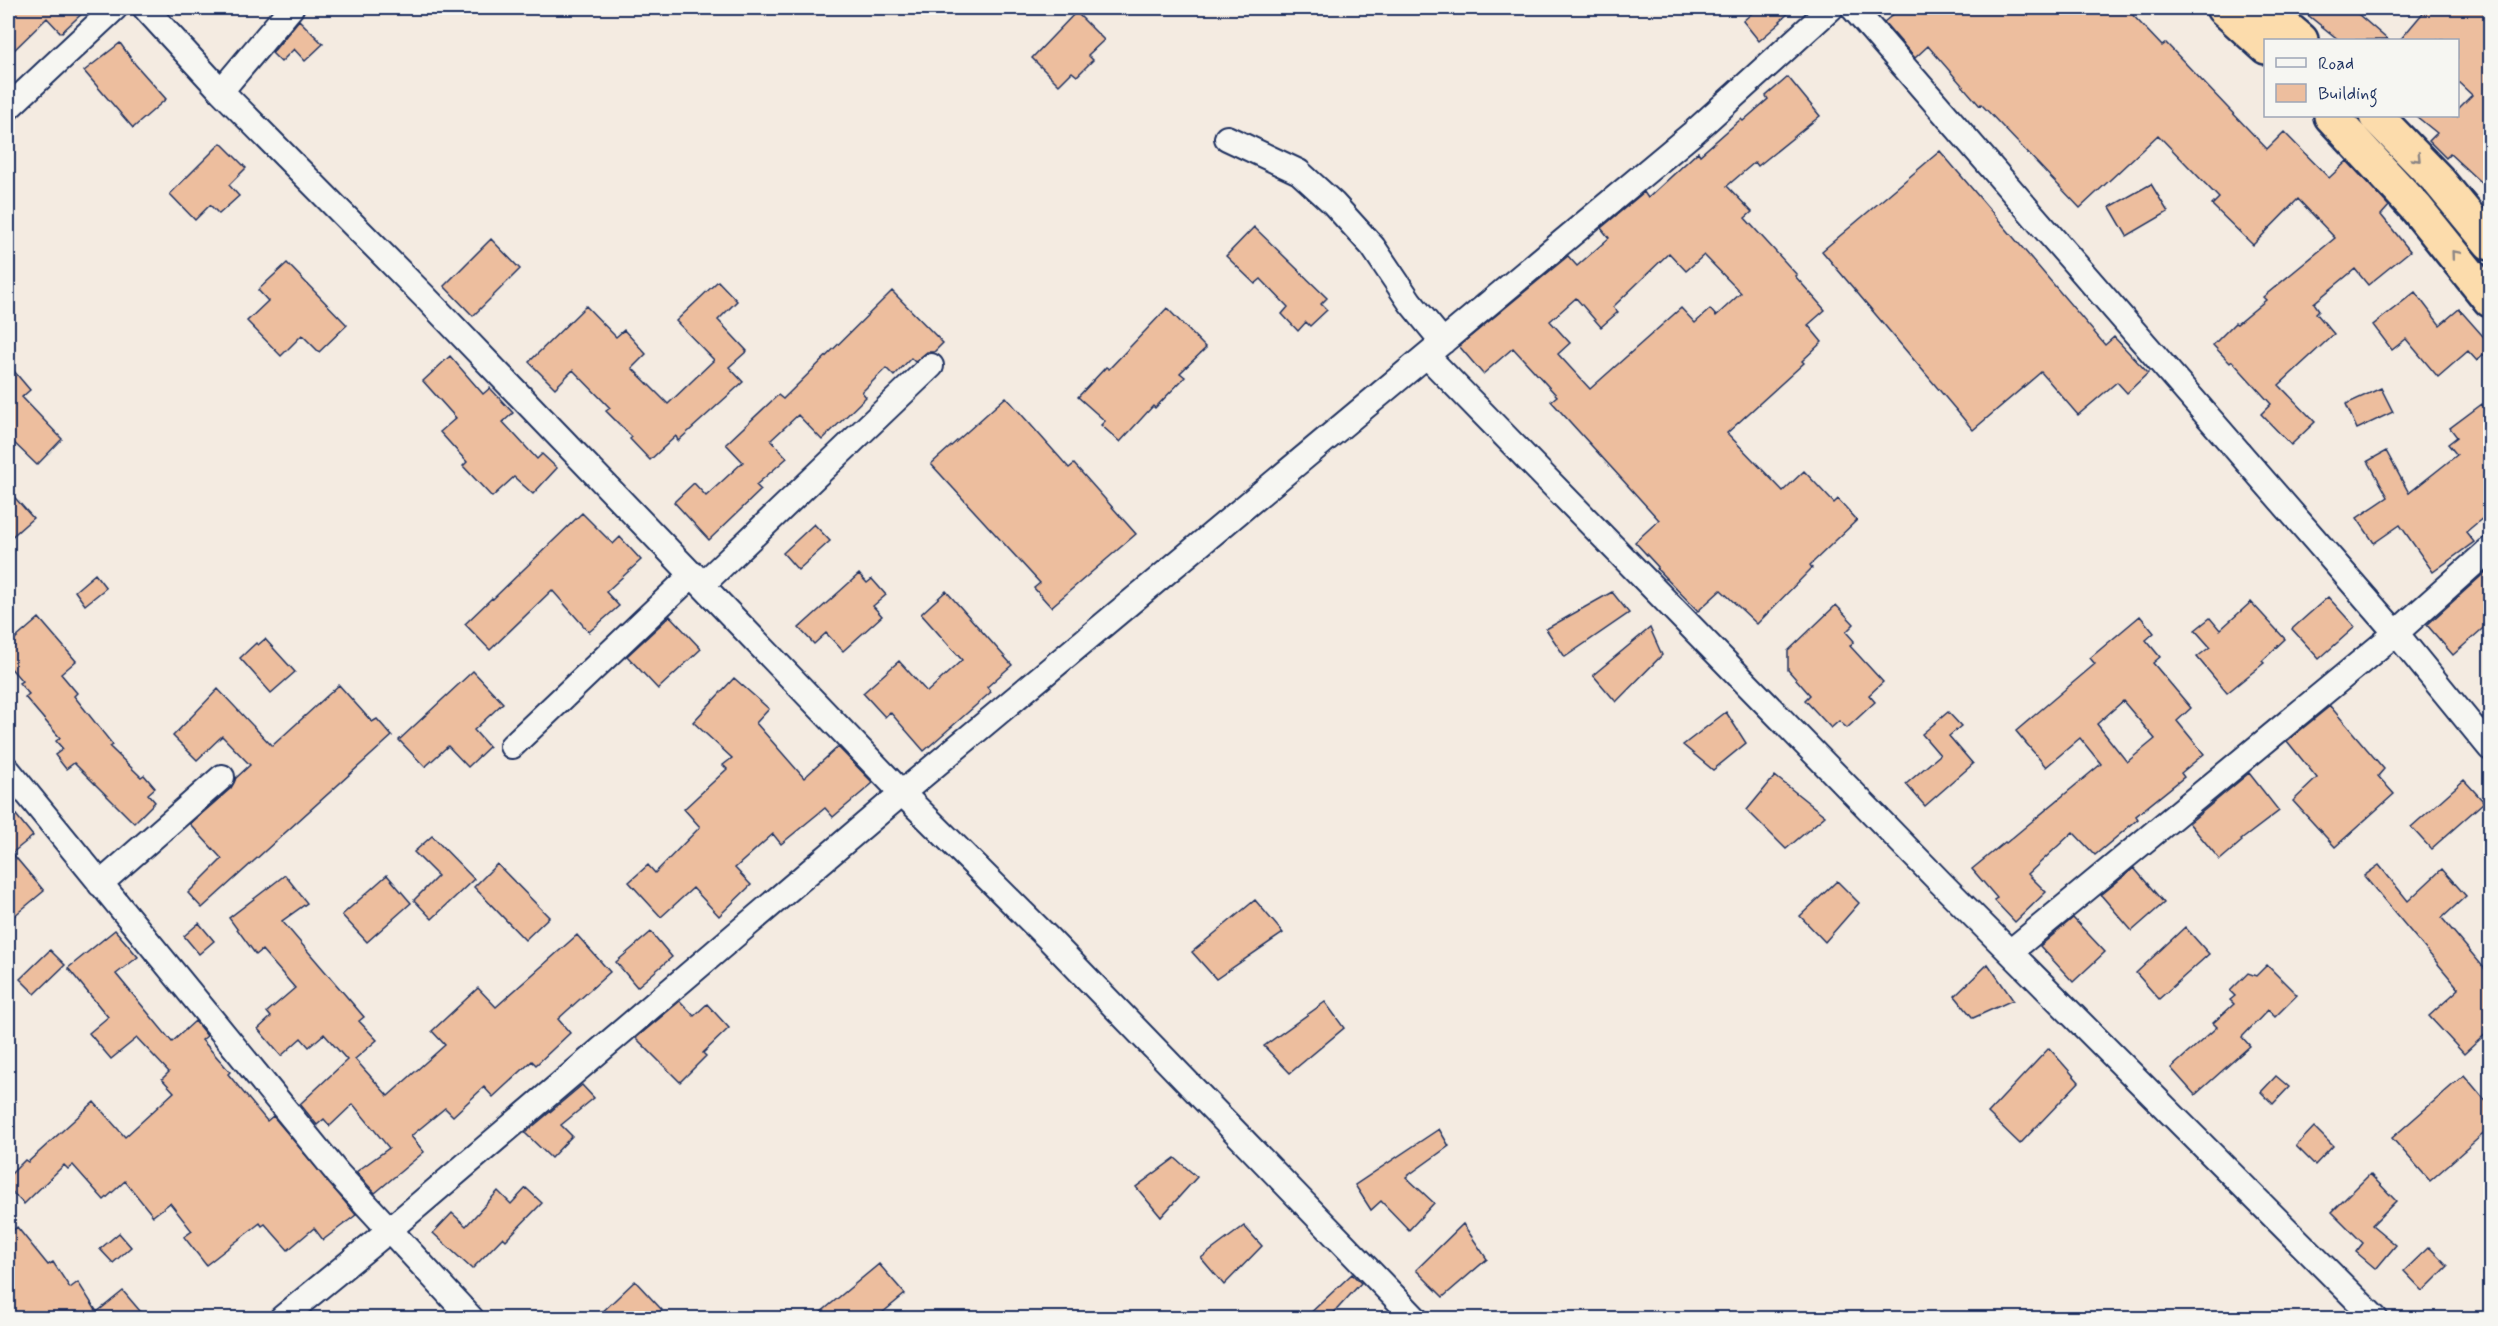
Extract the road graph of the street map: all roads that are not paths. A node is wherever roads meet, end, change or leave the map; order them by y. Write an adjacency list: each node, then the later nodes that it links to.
1 (145, 8): 10 (street)
2 (291, 8): 10 (street)
3 (1831, 8): 17 (street)
4 (1853, 8): 21 (street)
5 (2223, 8): 9 (highway)
6 (2263, 8): 8 (highway)
7 (105, 10): 11 (street)
8 (2300, 39)
9 (2264, 46)
10 (221, 91): 20 (street)
11 (8, 108)
12 (2332, 117): 16 (highway, one-way to 12)
13 (2377, 117): 15 (highway, one-way to 15)
14 (1227, 138): 17 (street)
15 (2490, 243)
16 (2490, 300)
17 (1435, 349): 26 (street); 28 (street)
18 (932, 366): 20 (street)
19 (2490, 549): 21 (street)
20 (698, 579): 22 (street); 26 (street)
21 (2396, 633): 23 (street); 28 (street)
22 (512, 746)
23 (2490, 748)
24 (8, 770): 27 (street)
25 (222, 777): 27 (street)
26 (902, 793): 29 (street); 32 (street)
27 (100, 884): 29 (street)
28 (2010, 952): 33 (street)
29 (388, 1231): 30 (street); 31 (street)
30 (282, 1318)
31 (471, 1318)
32 (1415, 1318)
33 (2375, 1318)

